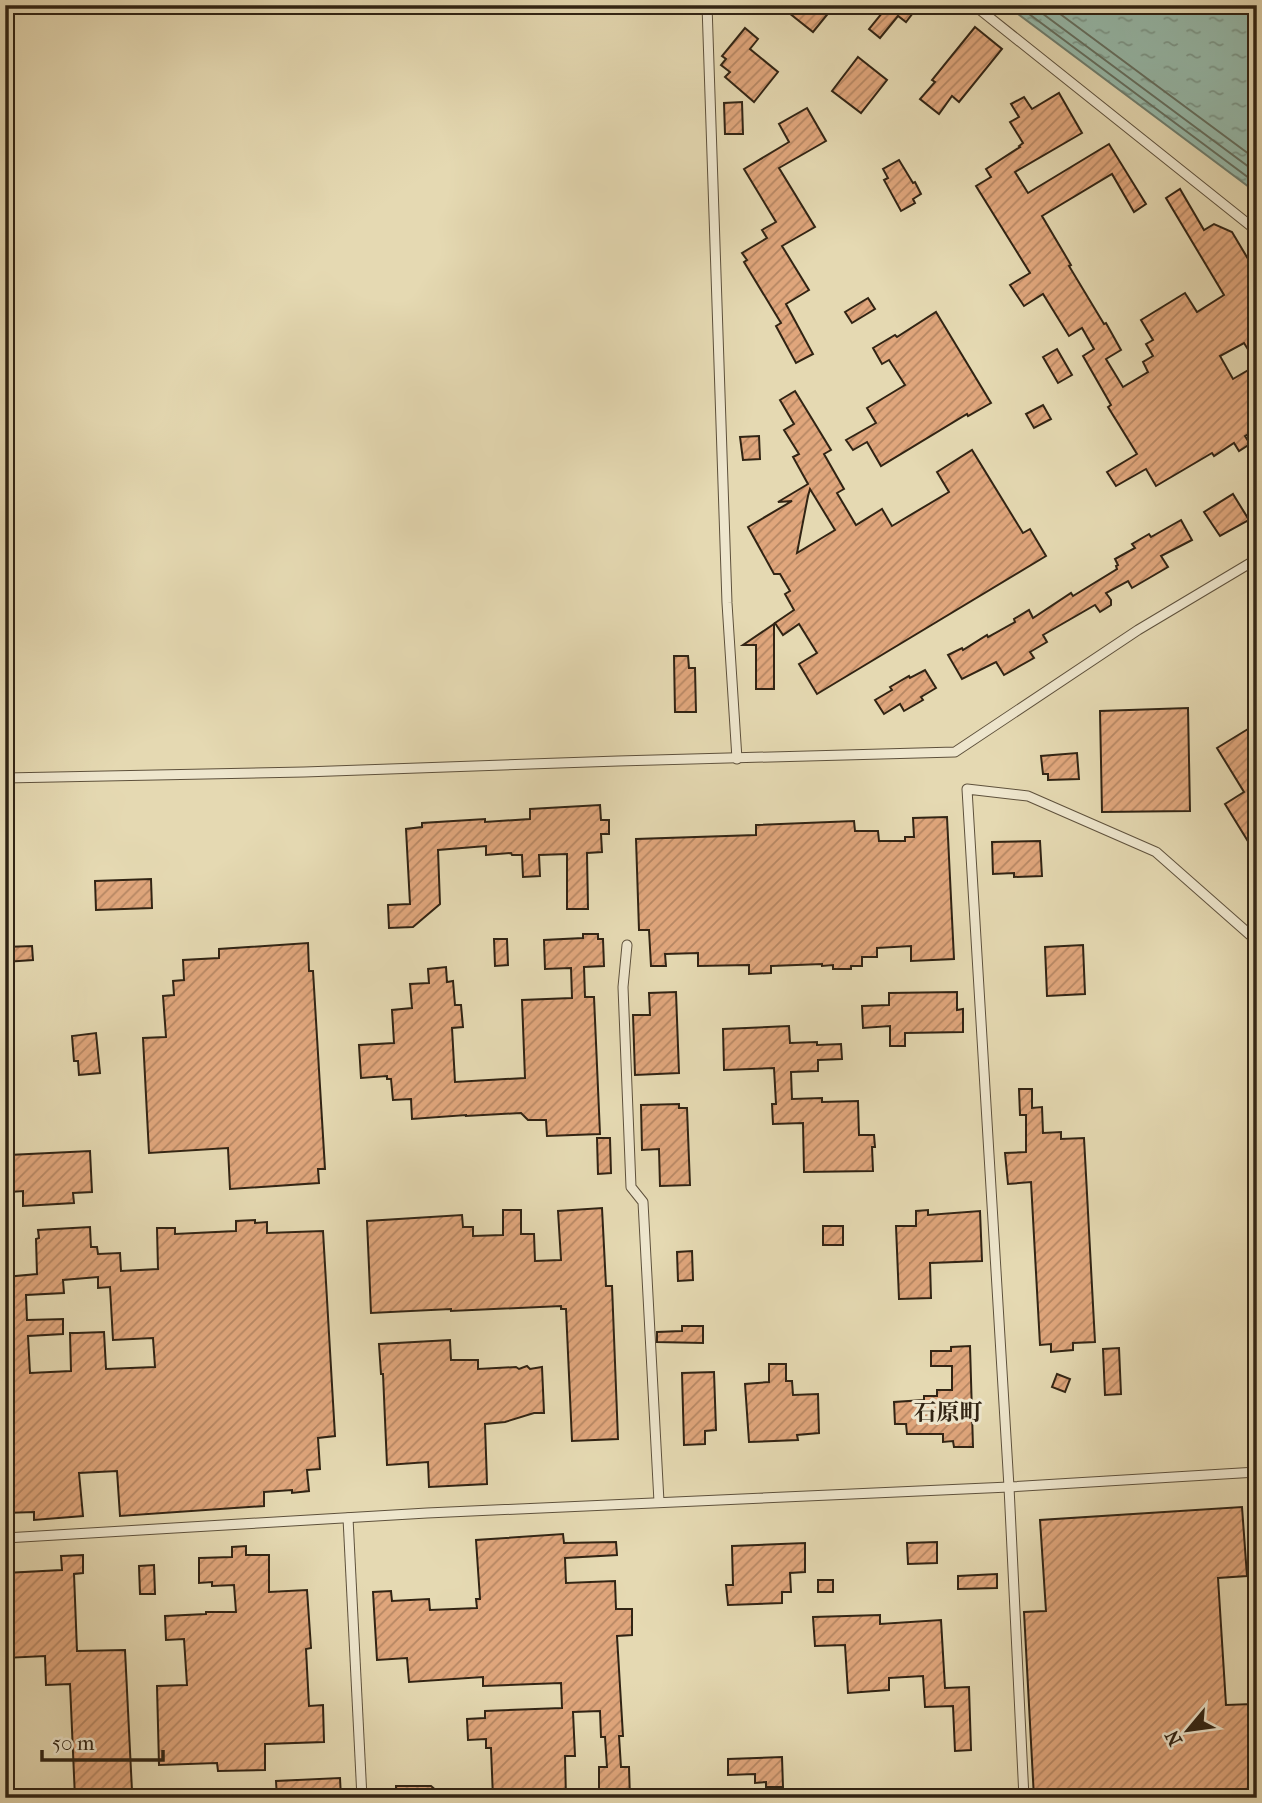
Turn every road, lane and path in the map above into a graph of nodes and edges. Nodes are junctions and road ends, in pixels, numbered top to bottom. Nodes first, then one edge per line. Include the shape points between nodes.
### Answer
1 (707, 5) edge
2 (974, 5) edge
3 (1257, 231) edge
4 (1257, 559) edge
5 (737, 759) junction
6 (5, 767) edge
7 (7, 778) edge
8 (1257, 940) edge
9 (627, 945) dead end
10 (1257, 1472) edge
11 (1009, 1487) junction
12 (659, 1502) junction
13 (348, 1518) junction
14 (5, 1538) edge
15 (362, 1798) edge
16 (1024, 1798) edge

1 - 5 lane via 727,603
2 - 3 lane
4 - 5 lane via 1138,630 955,752
5 - 7 lane
6 - 7 lane
8 - 11 lane via 1156,852 1028,796 967,789
9 - 12 lane via 623,986 631,1187 643,1202
10 - 11 lane
11 - 12 lane
11 - 16 lane
12 - 13 lane
13 - 14 lane
13 - 15 lane

